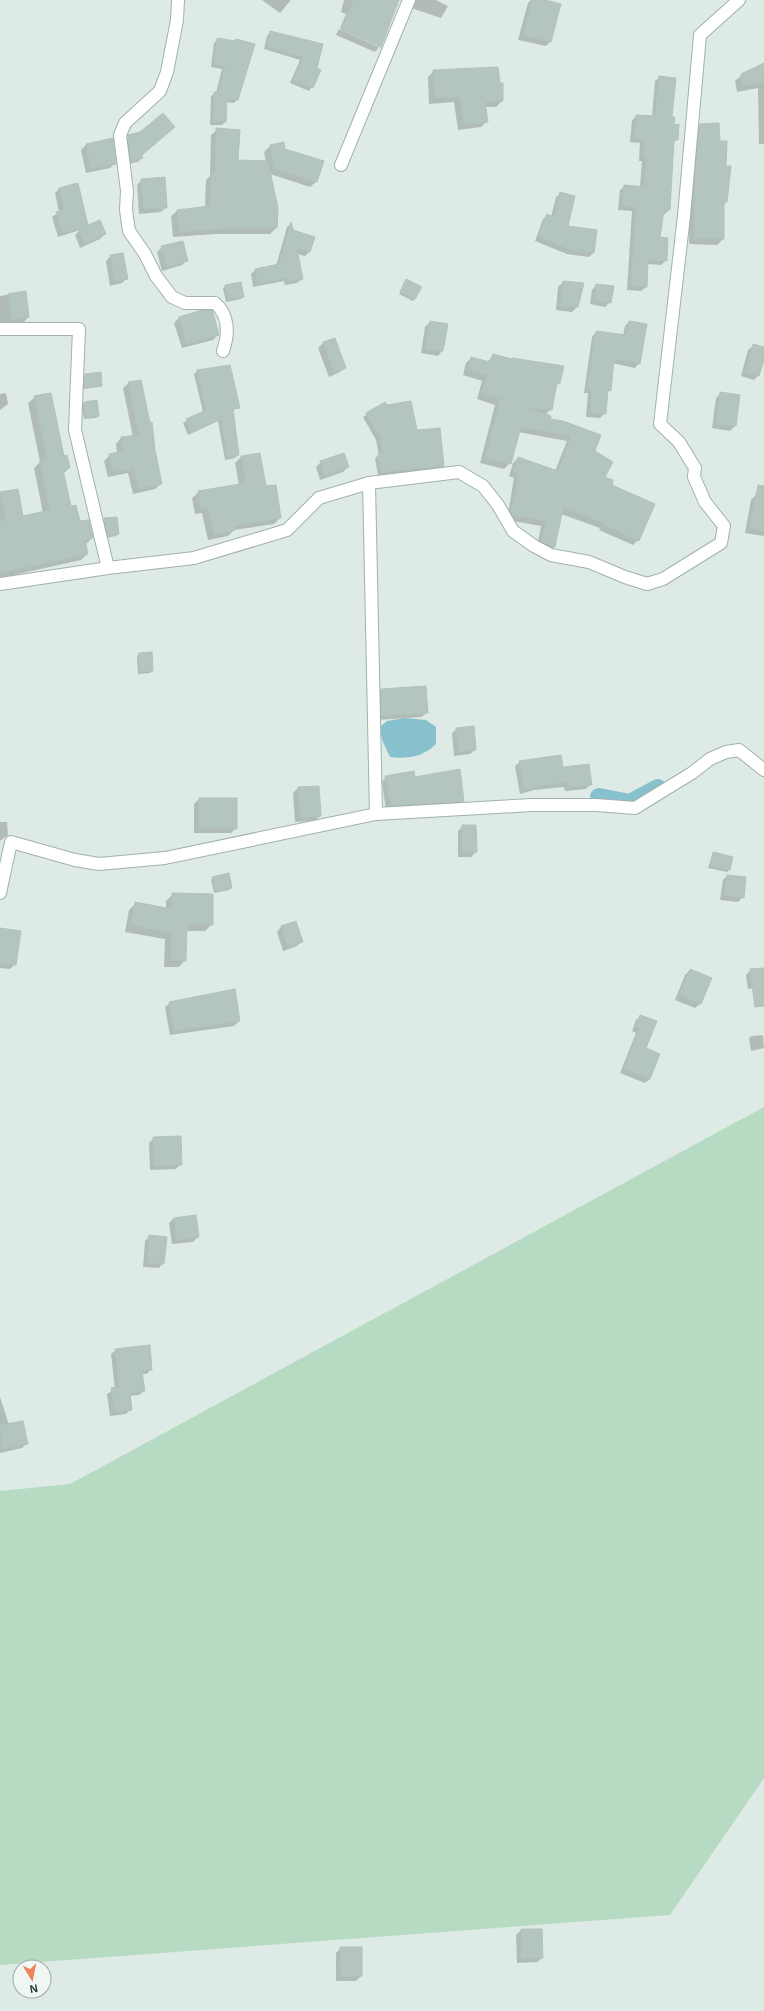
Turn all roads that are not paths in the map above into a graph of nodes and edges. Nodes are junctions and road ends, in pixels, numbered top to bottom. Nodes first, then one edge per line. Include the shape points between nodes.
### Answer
1 (178, 0) edge
2 (409, 0) edge
3 (739, 0) edge
4 (341, 165) dead end
5 (0, 328) edge
6 (223, 351) dead end
7 (369, 483) junction
8 (108, 568) junction
9 (0, 584) edge
10 (764, 770) edge
11 (376, 814) junction
12 (0, 893) edge

1 - 6 street via 177,20 167,72 160,91 125,123 120,135 127,191 126,210 129,231 172,297 185,303 215,303 224,313 227,340
2 - 4 street
3 - 7 street via 700,35 684,216 660,424 680,442 695,468 694,477 706,502 724,526 721,543 684,568 647,584 589,562 551,555 534,546 513,531 483,486 459,472
5 - 8 street via 79,329 75,430
7 - 8 street via 319,498 287,530 194,558
7 - 11 street
8 - 9 street
10 - 11 street via 739,750 726,752 710,759 692,773 634,808 532,805
11 - 12 street via 165,858 99,864 11,842

